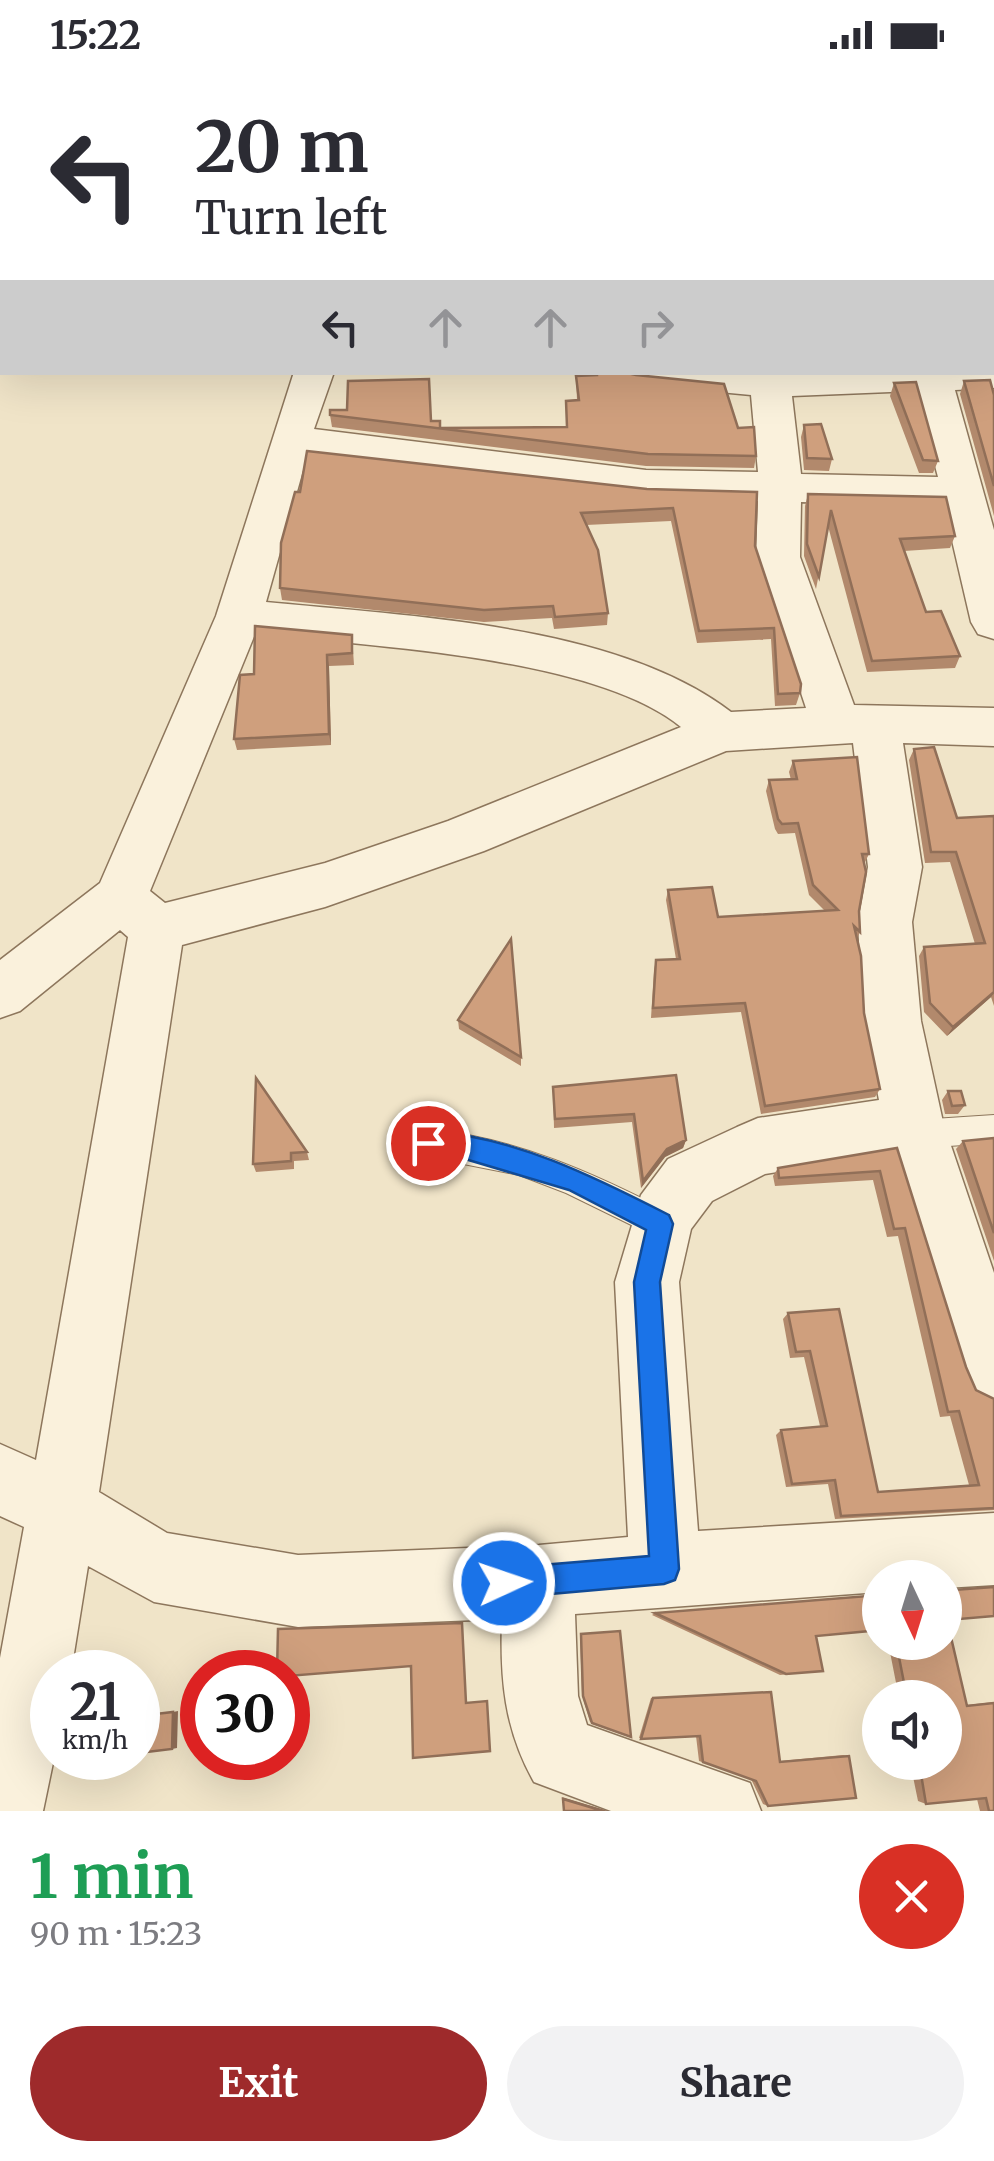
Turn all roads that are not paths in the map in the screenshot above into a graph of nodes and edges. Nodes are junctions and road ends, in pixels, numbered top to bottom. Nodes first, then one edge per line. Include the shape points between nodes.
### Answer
1 (658, 375) edge
2 (930, 375) edge
3 (994, 376) edge
4 (770, 384) junction
5 (313, 397) edge
6 (781, 488) junction
7 (961, 492) junction
8 (238, 616) junction
9 (994, 622) edge
10 (855, 724) junction
11 (994, 727) edge
12 (721, 732) junction
13 (138, 913) junction
14 (0, 993) edge
15 (916, 1128) junction
16 (994, 1129) edge
17 (428, 1143) dead end
18 (660, 1224) junction
19 (994, 1371) edge
20 (30, 1493) edge
21 (994, 1549) edge
22 (664, 1569) junction
23 (539, 1582) junction
24 (22, 1620) edge
25 (4, 1811) edge
26 (722, 1811) edge

1 - 4 street
2 - 3 street
2 - 4 street
2 - 7 street
4 - 6 street
5 - 6 street via 646,484
5 - 8 street
6 - 7 street
6 - 10 street via 778,557
7 - 9 street
8 - 12 street via 438,636 556,658 633,677 682,701
8 - 13 street
10 - 11 street
10 - 12 street
10 - 15 street via 886,783 895,866 886,962
12 - 13 street via 326,884
13 - 14 street
13 - 20 street
15 - 16 lane
15 - 18 street via 758,1147 690,1180
15 - 19 street
17 - 18 lane via 455,1144 574,1180
18 - 22 street via 647,1282
20 - 23 street via 154,1566 212,1580 298,1591
20 - 24 street
21 - 22 street
22 - 23 street
23 - 26 street via 542,1710 548,1738 561,1755
24 - 25 street

